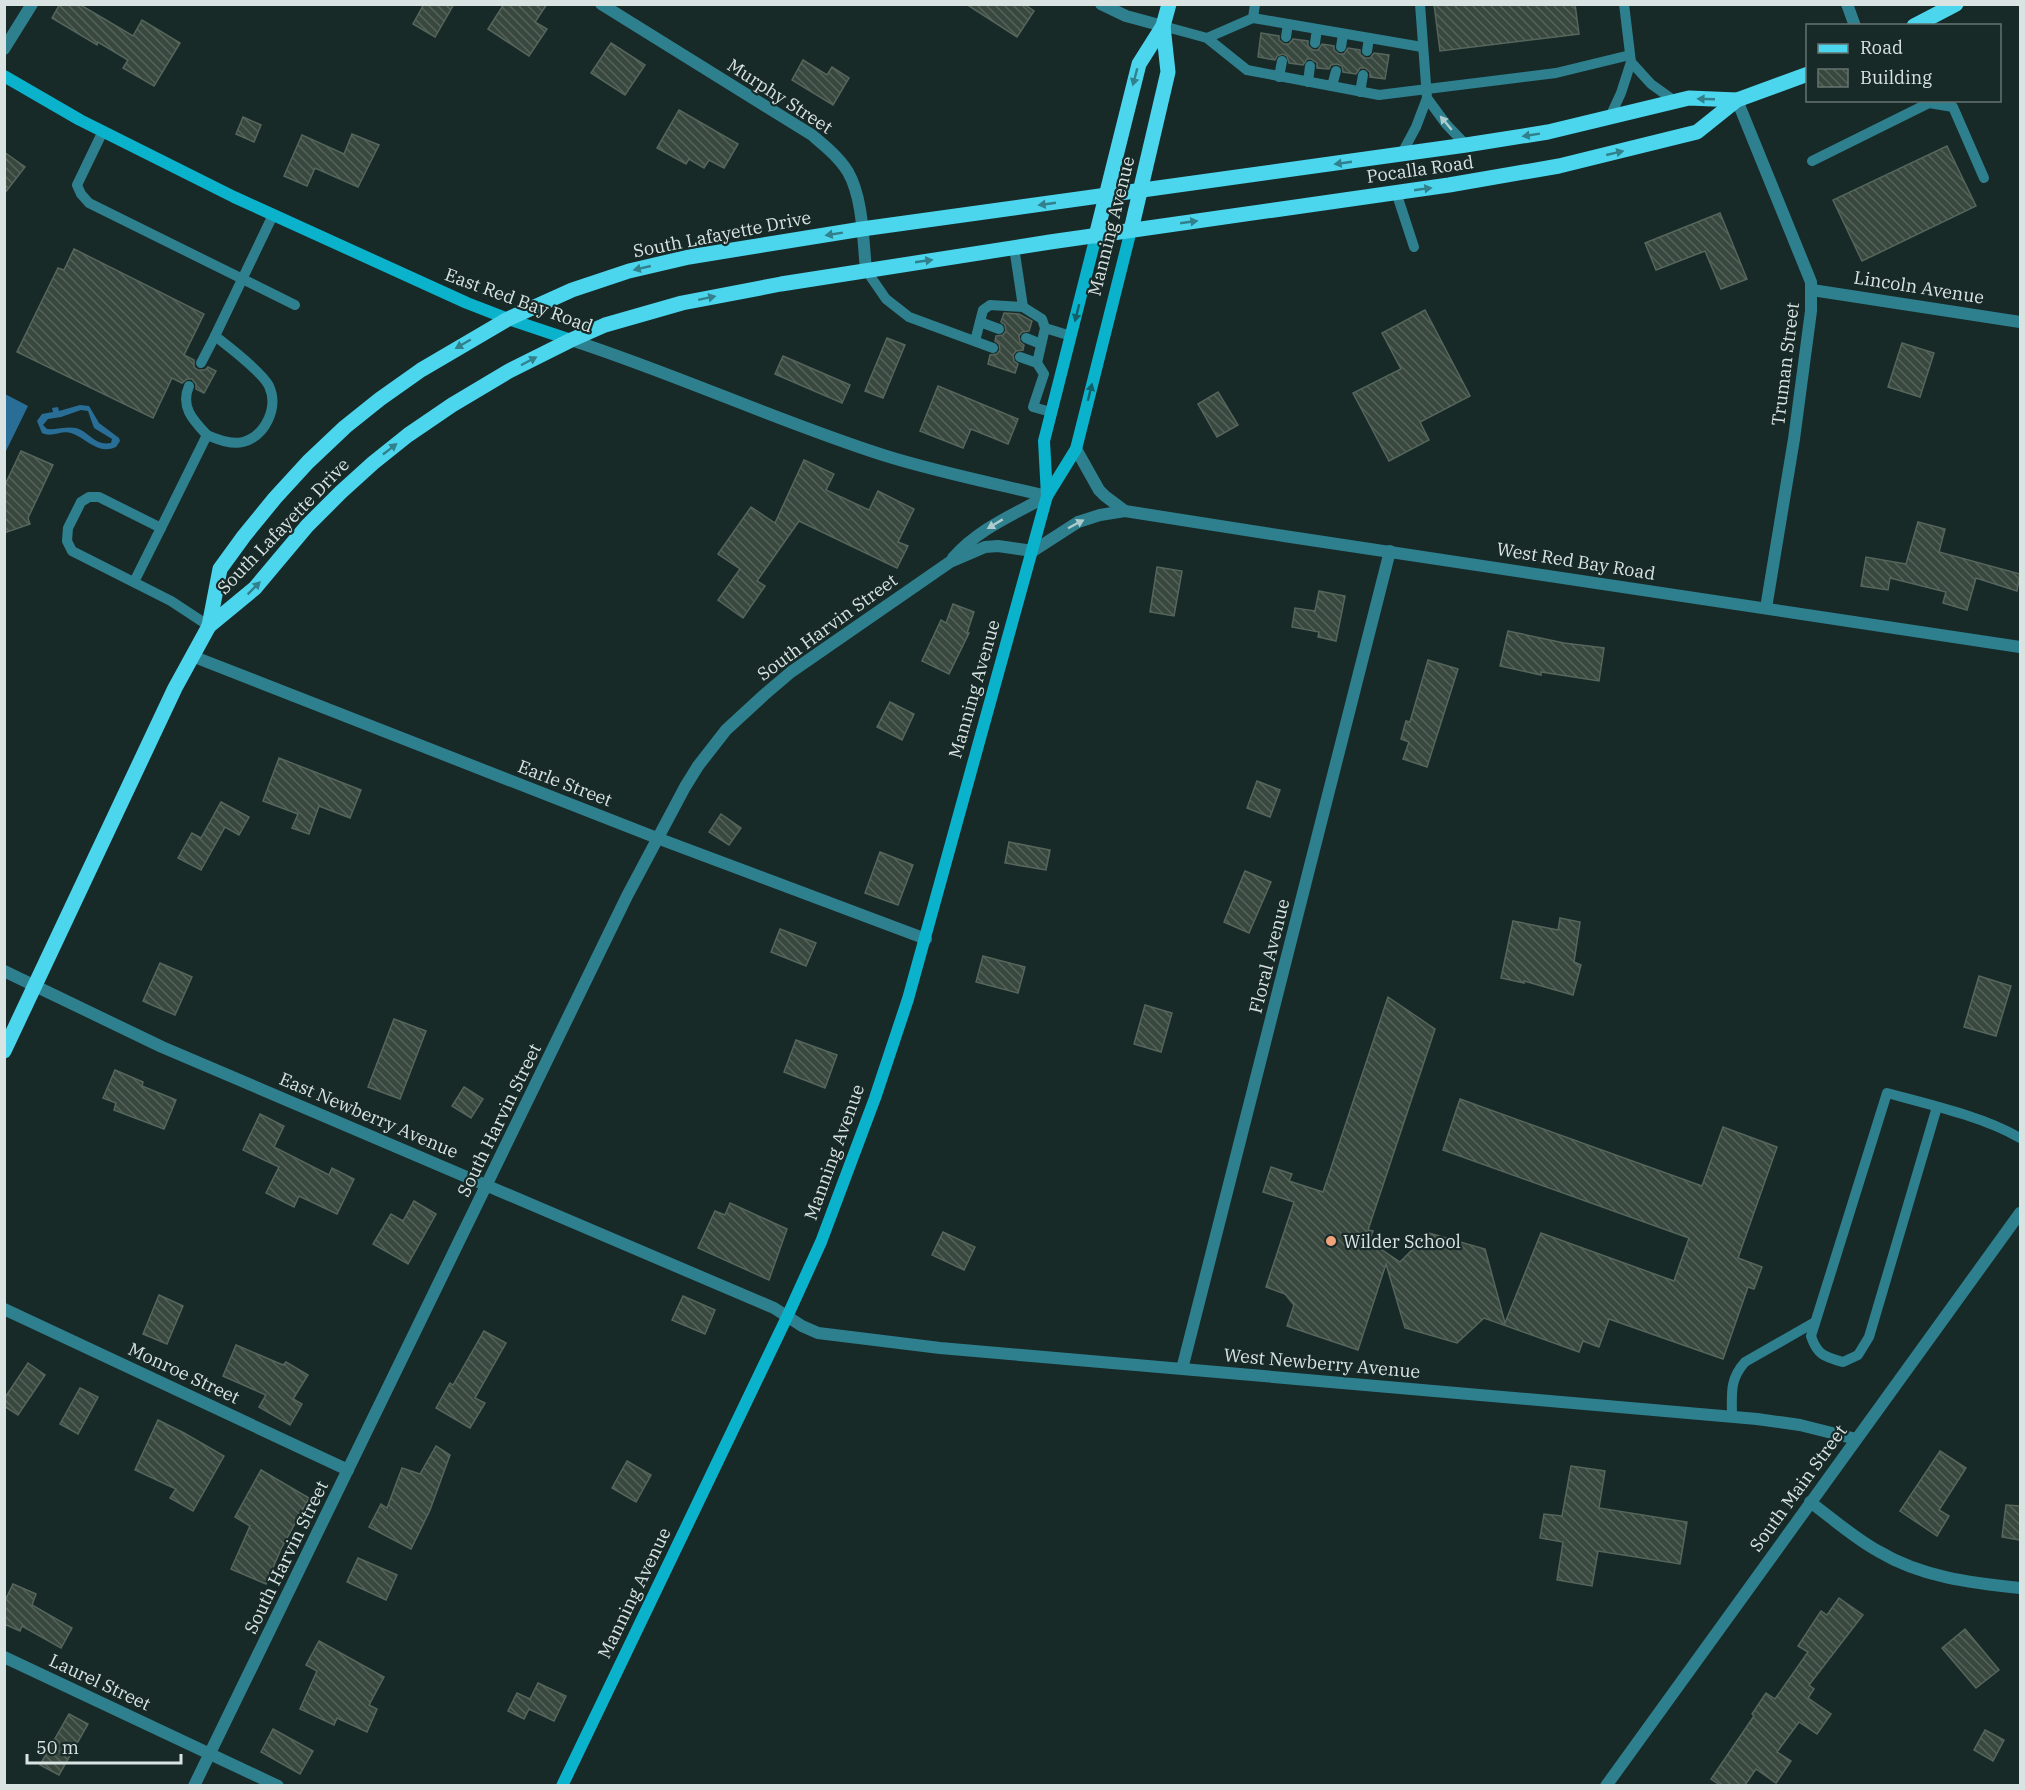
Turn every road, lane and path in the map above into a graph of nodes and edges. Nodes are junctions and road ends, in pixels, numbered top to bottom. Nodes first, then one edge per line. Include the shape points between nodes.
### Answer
1 (32, 4) edge
2 (601, 4) edge
3 (1101, 4) edge
4 (1169, 4) edge
5 (1255, 4) edge
6 (1420, 4) edge
7 (1624, 4) edge
8 (1846, 4) edge
9 (1956, 4) edge
10 (1253, 18) junction
11 (1288, 24) junction
12 (1854, 24) edge
13 (1918, 24) edge
14 (1163, 26) junction
15 (1317, 29) junction
16 (1343, 34) junction
17 (1207, 38) junction
18 (1286, 38) dead end
19 (1369, 38) junction
20 (1314, 43) dead end
21 (1341, 47) dead end
22 (1422, 47) junction
23 (4, 48) edge
24 (1367, 51) dead end
25 (1630, 59) junction
26 (1282, 61) dead end
27 (1310, 66) dead end
28 (1336, 71) dead end
29 (1363, 75) dead end
30 (1806, 75) edge
31 (4, 76) edge
32 (1279, 77) junction
33 (1308, 82) junction
34 (1332, 86) junction
35 (1360, 92) junction
36 (1426, 94) junction
37 (1737, 100) junction
38 (1676, 102) junction
39 (1929, 102) edge
40 (1609, 119) junction
41 (103, 131) junction
42 (1466, 145) junction
43 (1401, 155) junction
44 (1812, 160) dead end
45 (1984, 178) dead end
46 (1140, 191) junction
47 (1396, 192) junction
48 (1105, 196) junction
49 (273, 215) junction
50 (862, 229) junction
51 (1131, 231) junction
52 (1096, 236) junction
53 (1014, 247) junction
54 (1414, 247) dead end
55 (866, 270) junction
56 (242, 279) junction
57 (1812, 290) junction
58 (296, 305) dead end
59 (1023, 307) junction
60 (508, 319) junction
61 (980, 322) junction
62 (2020, 322) edge
63 (1045, 328) junction
64 (999, 329) dead end
65 (215, 336) junction
66 (1071, 336) junction
67 (1026, 338) dead end
68 (571, 340) junction
69 (975, 341) junction
70 (1041, 344) junction
71 (993, 348) dead end
72 (1020, 357) dead end
73 (201, 363) dead end
74 (1037, 363) junction
75 (189, 386) dead end
76 (1051, 412) junction
77 (207, 435) junction
78 (1076, 449) junction
79 (1047, 496) junction
80 (1125, 511) junction
81 (161, 528) junction
82 (1033, 551) junction
83 (1390, 551) junction
84 (950, 562) junction
85 (134, 582) junction
86 (1766, 608) junction
87 (209, 626) junction
88 (2020, 647) edge
89 (192, 656) junction
90 (657, 838) junction
91 (926, 939) junction
92 (4, 971) edge
93 (34, 986) junction
94 (4, 1051) edge
95 (1937, 1107) junction
96 (2020, 1138) edge
97 (487, 1185) junction
98 (2020, 1213) edge
99 (4, 1309) edge
100 (787, 1317) junction
101 (1815, 1322) junction
102 (1182, 1369) junction
103 (1732, 1417) junction
104 (1856, 1439) junction
105 (348, 1470) junction
106 (1810, 1502) junction
107 (2020, 1588) edge
108 (4, 1657) edge
109 (210, 1753) junction
110 (194, 1785) edge
111 (278, 1785) edge
112 (562, 1785) edge
113 (1606, 1785) edge

1 - 23 street
2 - 50 street, Murphy Street via 826,147 848,172 858,198
3 - 14 street
4 - 14 main road, Manning Avenue
5 - 10 lane
6 - 22 lane
7 - 25 lane
8 - 12 street
9 - 13 main road
10 - 11 lane
10 - 17 lane
11 - 15 lane
11 - 18 lane
14 - 17 lane
14 - 46 main road, Manning Avenue via 1168,72
14 -> 48 main road, Manning Avenue via 1139,64
15 - 16 lane
15 - 20 lane
16 - 19 lane
16 - 21 lane
17 - 32 lane via 1247,70
19 - 22 lane
19 - 24 lane
22 - 36 lane
25 - 36 lane
25 - 38 lane via 1651,84
25 - 40 lane
26 - 32 lane
27 - 33 lane
28 - 34 lane
29 - 35 lane
30 - 37 main road, Pocalla Road
31 - 41 main road, East Red Bay Road
32 - 33 lane
33 - 34 lane
34 - 35 lane
35 - 36 lane
42 -> 36 lane
36 - 43 lane via 1416,127
37 -> 38 main road, Pocalla Road
47 -> 37 main road, Pocalla Road via 1559,166 1697,132
37 - 57 street, Truman Street
38 - 40 main road, Pocalla Road
39 - 44 lane
39 - 45 lane via 1953,107
40 -> 42 main road, Pocalla Road
41 - 49 main road, East Red Bay Road
41 - 56 lane via 77,185 81,194 89,202
42 - 43 main road, Pocalla Road
43 -> 46 main road, Pocalla Road
46 - 48 main road, South Lafayette Drive
46 - 51 main road, Manning Avenue
51 -> 47 main road, Pocalla Road
47 - 54 lane
48 -> 50 main road, South Lafayette Drive
48 - 52 main road, Manning Avenue
49 - 56 lane
49 - 60 main road, East Red Bay Road
50 - 55 street, Murphy Street
50 -> 60 main road, South Lafayette Drive via 689,257 629,272 572,290
51 - 52 main road, Pocalla Road
78 -> 51 main road, Manning Avenue
52 - 53 main road, South Lafayette Drive
52 -> 66 main road, Manning Avenue
55 -> 53 main road, South Lafayette Drive
53 - 59 lane
68 -> 55 main road, South Lafayette Drive via 682,303
55 - 69 lane via 886,299 909,317
56 - 58 lane
56 - 65 lane
57 - 62 street, Lincoln Avenue
57 - 86 street, Truman Street via 1797,416
59 - 61 lane via 990,305 983,310
59 - 63 lane via 1042,319
60 - 68 main road, East Red Bay Road
60 -> 87 main road, South Lafayette Drive via 380,399 309,462 220,569
61 - 64 lane
61 - 69 lane
63 - 66 lane
63 - 70 lane
65 - 73 lane
65 - 77 lane via 269,385 272,401 270,418 259,433 242,442
66 - 76 main road, Manning Avenue
67 - 70 lane
68 - 79 street, East Red Bay Road via 884,455
87 -> 68 main road, South Lafayette Drive via 255,588 307,526 382,456 452,405
69 - 71 lane
70 - 74 lane
72 - 74 lane
74 - 76 lane via 1044,374 1033,407
75 - 77 lane via 186,405 190,416
76 - 79 main road, Manning Avenue via 1044,441
77 - 81 lane
78 - 79 main road, Manning Avenue
78 - 80 street, West Red Bay Road via 1099,490
79 - 82 main road, Manning Avenue
79 -> 84 street, South Harvin Street via 967,542
82 -> 80 street, West Red Bay Road via 1078,522
80 - 83 street, West Red Bay Road
81 - 85 lane
81 - 85 lane via 99,497 89,497 81,502 68,528 67,541 72,551
82 - 84 street, South Harvin Street via 985,547
82 - 91 main road, Manning Avenue
83 - 86 street, West Red Bay Road
83 - 102 street, Floral Avenue
84 - 90 street, South Harvin Street via 791,672 726,730 698,766
85 - 87 lane
86 - 88 street, West Red Bay Road
87 - 89 main road, South Lafayette Drive
89 - 90 street, Earle Street
89 - 93 main road, South Lafayette Drive
90 - 91 street, Earle Street
90 - 97 street, South Harvin Street
91 - 100 main road, Manning Avenue via 875,1098 821,1242
92 - 93 street, East Newberry Avenue
93 - 94 main road, South Lafayette Drive
93 - 97 street, East Newberry Avenue via 162,1047
95 - 96 lane
95 - 101 lane via 1887,1093
95 - 101 lane via 1869,1337 1858,1355 1843,1362 1826,1357 1815,1348 1811,1336
97 - 100 street, East Newberry Avenue via 774,1308
97 - 105 street, South Harvin Street
98 - 104 street, South Main Street
99 - 105 street, Monroe Street
100 - 102 street, West Newberry Avenue via 830,1335
100 - 112 main road, Manning Avenue
101 - 103 lane via 1745,1362 1733,1382
102 - 103 street, West Newberry Avenue
103 - 104 street, West Newberry Avenue via 1800,1425
104 - 106 street, South Main Street
105 - 109 street, South Harvin Street
106 - 107 street via 1877,1551 1907,1566 1979,1584
106 - 113 street, South Main Street
108 - 109 street, Laurel Street
109 - 110 street, South Harvin Street
109 - 111 street, Laurel Street

